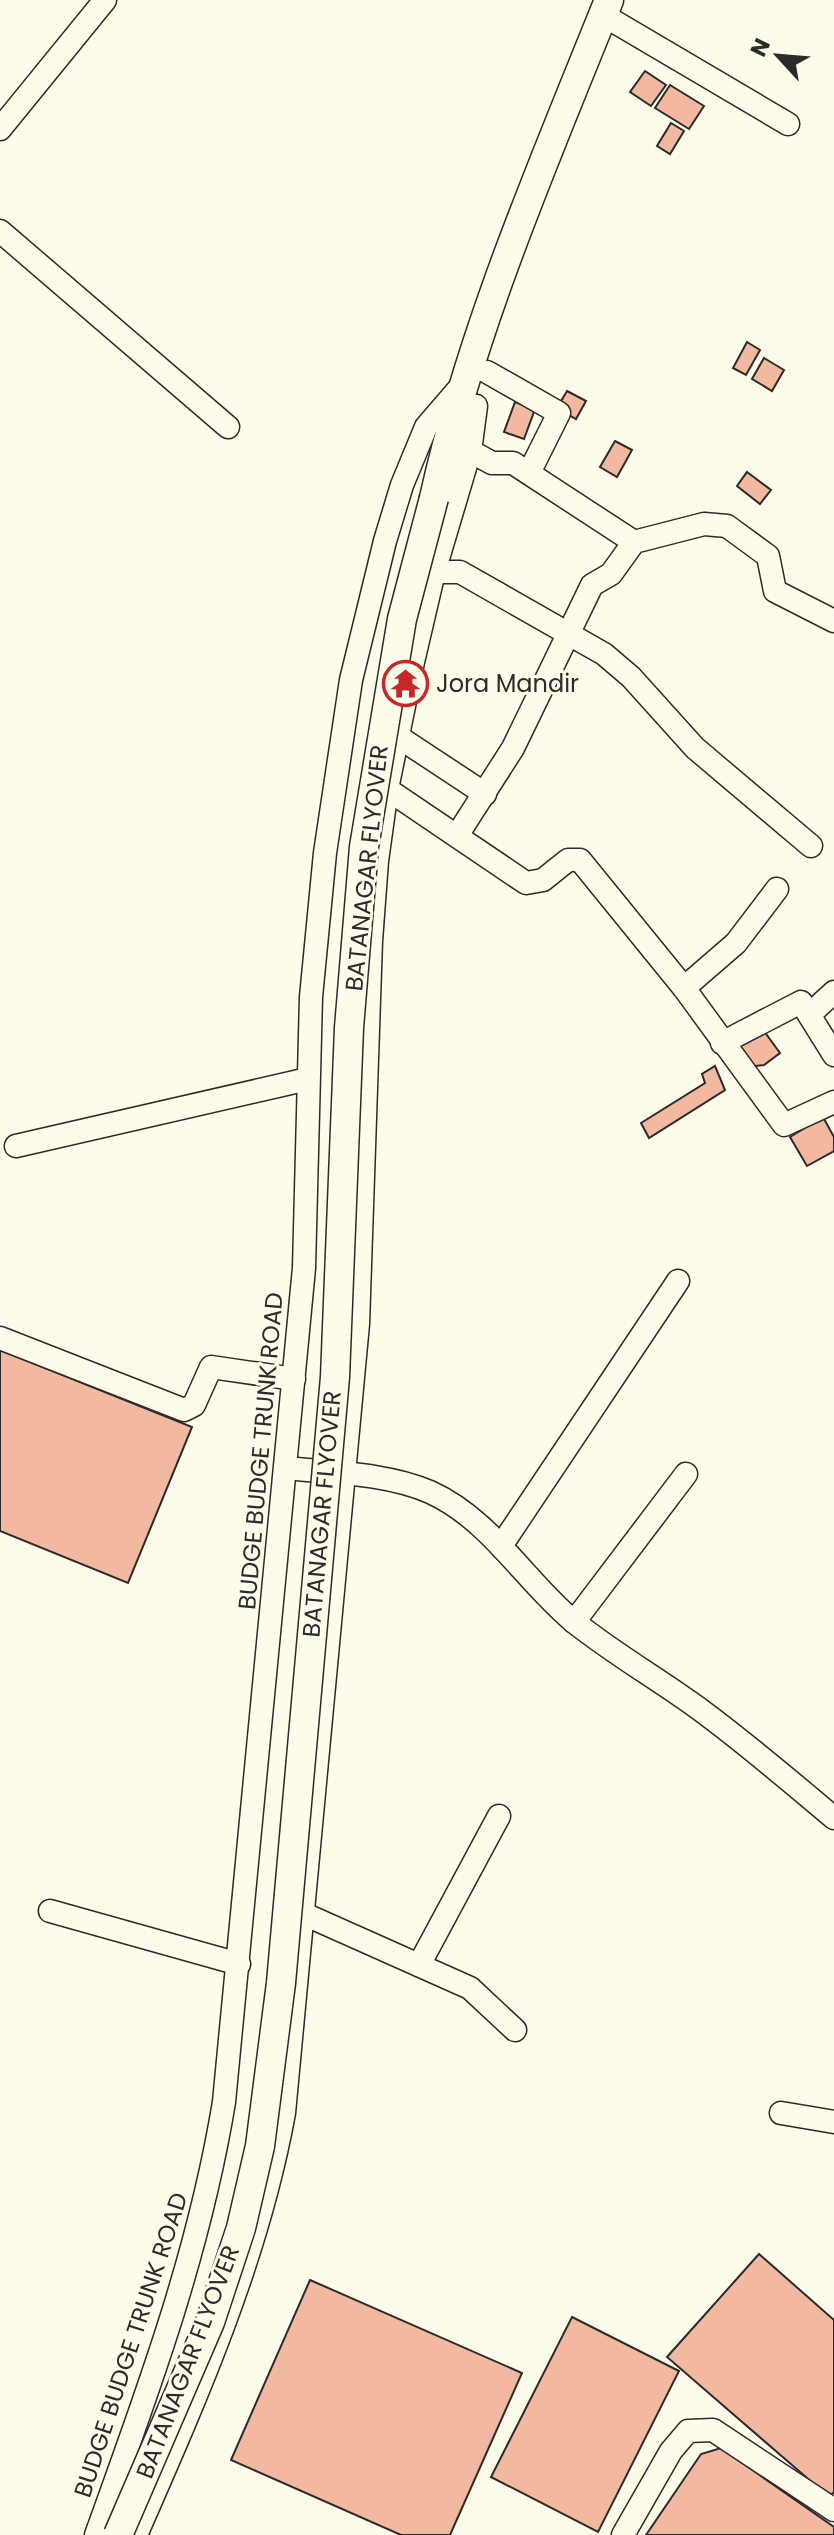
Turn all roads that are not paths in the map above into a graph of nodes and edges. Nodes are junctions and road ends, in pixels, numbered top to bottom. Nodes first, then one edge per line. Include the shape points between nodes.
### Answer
1 (105, 0) edge
2 (616, 7) edge
3 (788, 124) dead end
4 (0, 129) edge
5 (0, 231) edge
6 (477, 386) junction
7 (228, 427) dead end
8 (470, 451) junction
9 (529, 473) junction
10 (634, 542) junction
11 (434, 572) junction
12 (834, 621) edge
13 (567, 634) junction
14 (397, 736) junction
15 (387, 789) junction
16 (485, 794) junction
17 (458, 834) junction
18 (811, 846) dead end
19 (777, 889) dead end
20 (684, 988) junction
21 (834, 992) edge
22 (810, 1014) junction
23 (722, 1043) junction
24 (834, 1055) edge
25 (308, 1079) junction
26 (834, 1102) edge
27 (16, 1146) dead end
28 (678, 1281) dead end
29 (0, 1338) edge
30 (294, 1379) junction
31 (286, 1468) junction
32 (346, 1474) junction
33 (686, 1474) dead end
34 (501, 1546) junction
35 (574, 1622) junction
36 (499, 1816) dead end
37 (834, 1818) edge
38 (50, 1911) dead end
39 (303, 1921) junction
40 (239, 1964) junction
41 (419, 1965) junction
42 (451, 1991) dead end
43 (515, 2030) dead end
44 (781, 2113) dead end
45 (834, 2122) edge
46 (834, 2510) edge
47 (96, 2535) edge
48 (118, 2535) edge
49 (136, 2535) edge
50 (623, 2535) edge

1 - 4 street
2 - 3 street
2 - 6 main road, BATANAGAR FLYOVER
5 - 7 street
6 - 8 street
6 - 9 street via 559,413
6 - 25 street, BUDGE BUDGE TRUNK ROAD via 426,427 381,552 351,680 325,853
6 - 48 main road, BATANAGAR FLYOVER, bridge via 436,485 402,619 364,847 349,1028 335,1377 281,1983 260,2146 241,2228 210,2322
8 - 9 street via 492,463 509,461
8 - 11 street
9 - 10 street
10 - 12 street via 704,524 727,526 768,556 775,591
10 - 13 street via 611,574 592,585
11 - 13 street via 460,572
11 - 14 street
13 - 16 street
13 - 18 street via 619,665 695,748
14 - 15 street
14 - 16 street
15 - 17 street
15 - 32 street via 371,941 359,1309
16 - 17 street
17 - 20 street via 526,883 543,880 568,860 580,860
19 - 20 street via 736,943
20 - 23 street
21 - 22 street
22 - 23 street via 801,1002
22 - 24 street
23 - 26 street via 784,1125
25 - 27 street
25 - 30 street, BUDGE BUDGE TRUNK ROAD via 304,1268
28 - 34 street
29 - 30 street via 184,1410 194,1405 211,1367
30 - 31 street, BUDGE BUDGE TRUNK ROAD
31 - 32 street
31 - 40 street, BUDGE BUDGE TRUNK ROAD
32 - 34 street via 428,1491 455,1506
32 - 39 street
33 - 35 street
34 - 35 street
35 - 37 street via 701,1710
36 - 41 street
38 - 40 street
39 - 41 street
39 - 42 street
39 - 49 street via 286,2099 271,2186 245,2273
40 - 47 street, BUDGE BUDGE TRUNK ROAD via 210,2186 184,2282
41 - 43 street via 470,1988
44 - 45 street
46 - 50 street via 713,2430 688,2431

